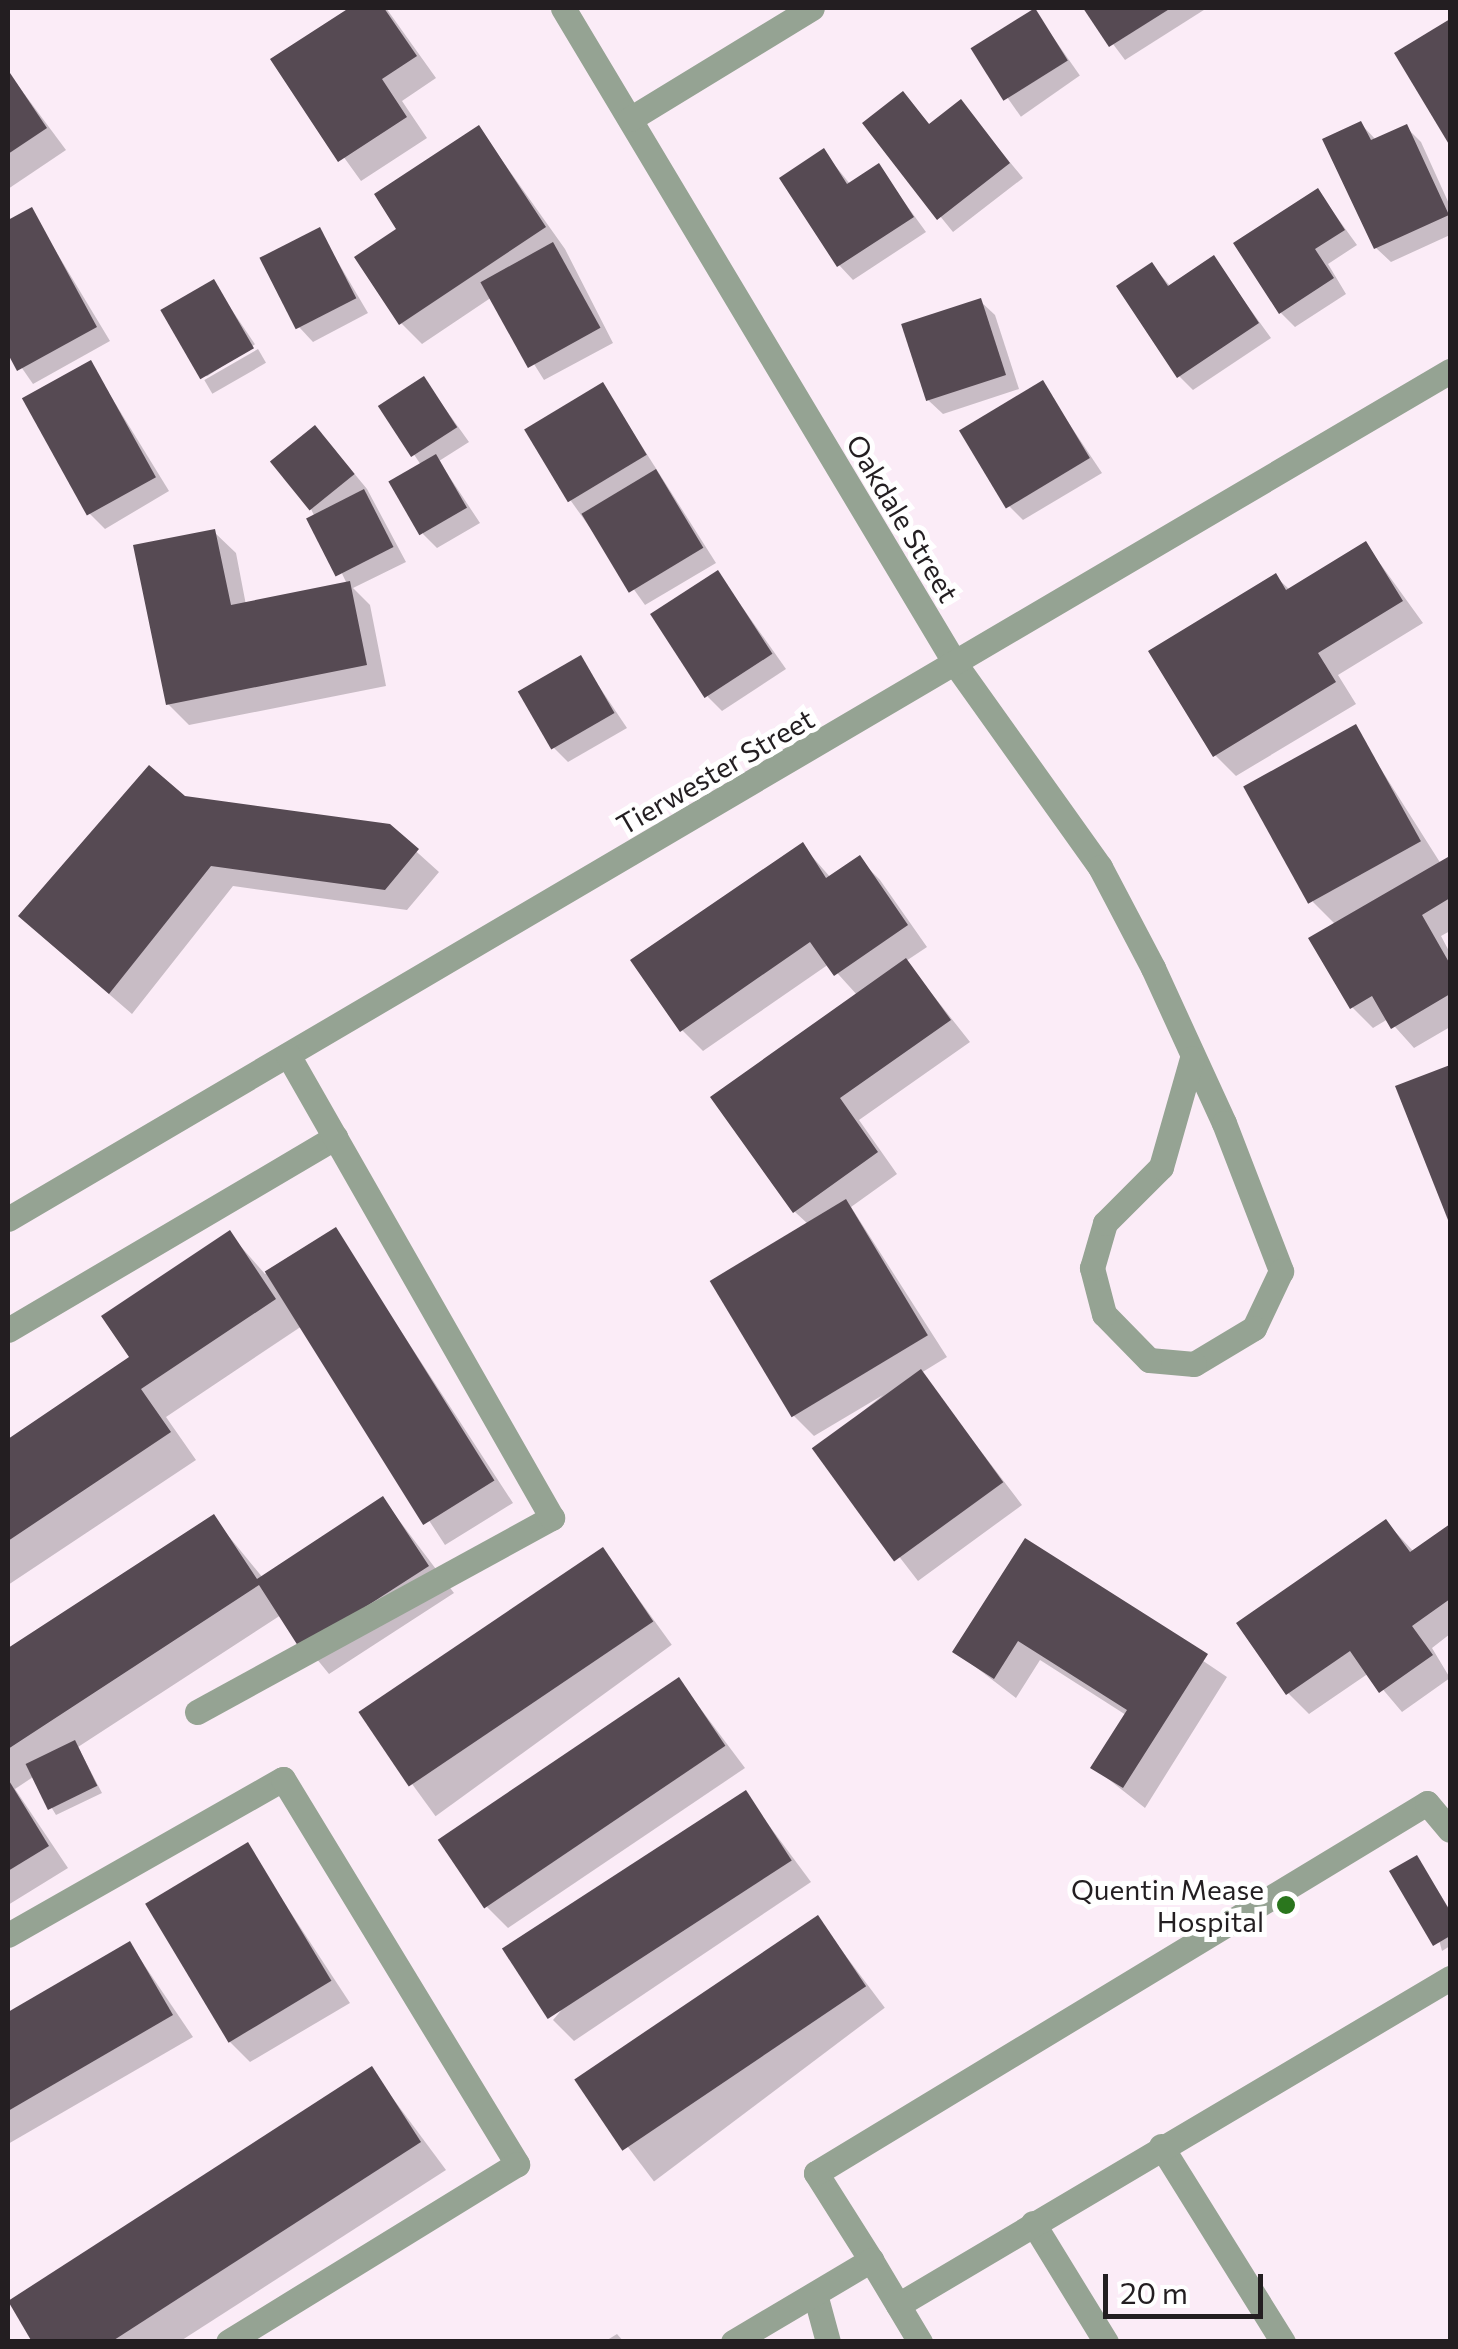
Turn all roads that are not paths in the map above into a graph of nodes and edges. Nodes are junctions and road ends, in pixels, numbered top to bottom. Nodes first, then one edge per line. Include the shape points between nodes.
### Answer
1 (563, 8) edge
2 (812, 8) edge
3 (630, 119) junction
4 (1450, 370) edge
5 (956, 666) junction
6 (288, 1055) junction
7 (1192, 1058) junction
8 (335, 1137) junction
9 (8, 1219) edge
10 (8, 1330) edge
11 (197, 1712) dead end
12 (1450, 1830) edge
13 (8, 1935) edge
14 (1450, 1978) edge
15 (1161, 2146) junction
16 (1033, 2223) junction
17 (871, 2260) junction
18 (814, 2294) junction
19 (898, 2305) junction
20 (228, 2342) edge
21 (734, 2342) edge
22 (828, 2342) edge
23 (920, 2342) edge
24 (1106, 2342) edge
25 (1284, 2342) edge

1 - 3 street, Oakdale Street
2 - 3 street
3 - 5 street, Oakdale Street
4 - 5 street, Tierwester Street
5 - 6 street, Tierwester Street
5 - 7 street, Oakdale Street via 1100,867
6 - 8 street
6 - 9 street, Tierwester Street
7 - 7 street, Oakdale Street via 1161,1167 1106,1223 1092,1268 1104,1314 1150,1360 1194,1364 1254,1328 1281,1272
8 - 10 street
8 - 11 street via 552,1518
12 - 17 street via 1427,1803 816,2173
13 - 20 street via 282,1779 517,2164
14 - 15 street
15 - 16 street
15 - 25 street
16 - 19 street
16 - 24 street
17 - 18 street
17 - 19 street
18 - 21 street
18 - 22 street
19 - 23 street

